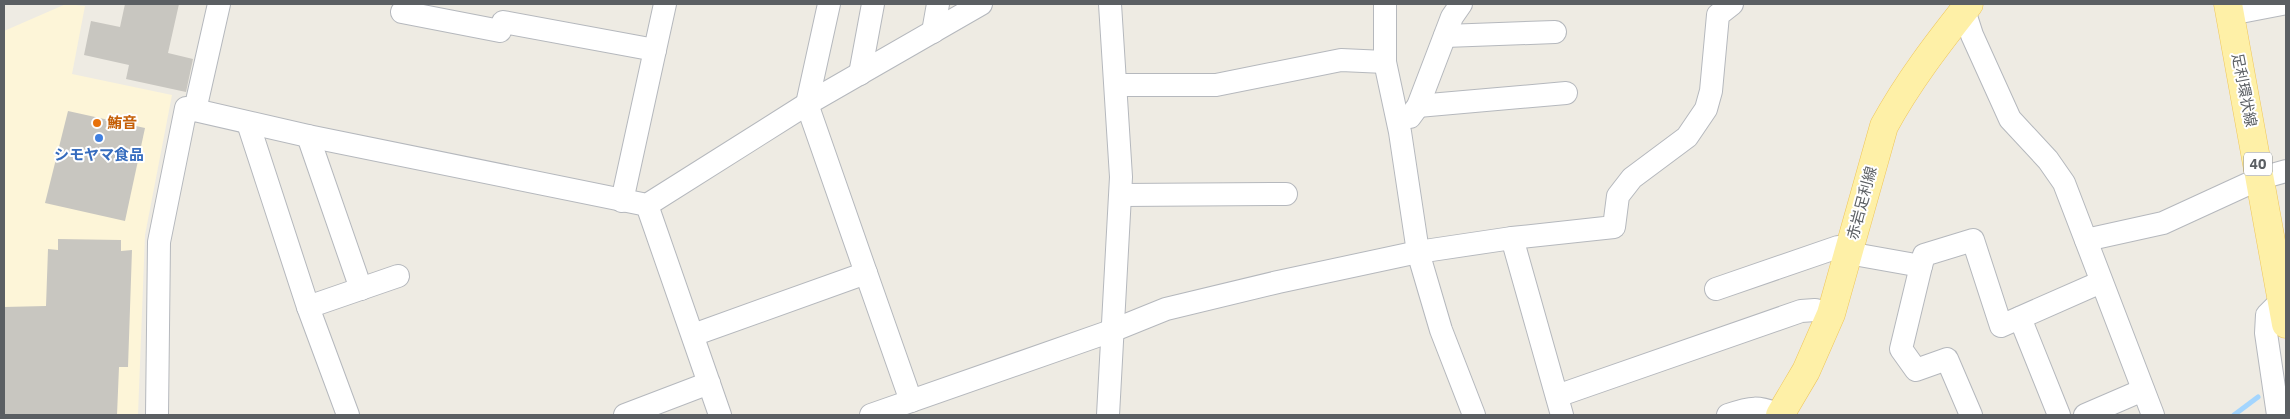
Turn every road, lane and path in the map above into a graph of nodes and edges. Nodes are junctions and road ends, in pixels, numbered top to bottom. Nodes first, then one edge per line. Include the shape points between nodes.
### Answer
1 (219, 4) edge
2 (665, 4) edge
3 (829, 4) edge
4 (873, 4) edge
5 (938, 4) edge
6 (981, 4) edge
7 (1110, 4) edge
8 (1385, 4) edge
9 (1461, 4) edge
10 (1732, 4) edge
11 (2282, 4) edge
12 (1966, 7) edge
13 (2229, 9) edge
14 (402, 12) dead end
15 (933, 32) junction
16 (1555, 32) dead end
17 (1445, 36) junction
18 (655, 50) junction
19 (1385, 62) junction
20 (860, 74) junction
21 (1116, 85) junction
22 (1566, 93) dead end
23 (808, 104) junction
24 (1418, 106) junction
25 (195, 110) junction
26 (248, 123) junction
27 (1400, 132) junction
28 (308, 136) junction
29 (2274, 175) edge
30 (1286, 194) dead end
31 (1120, 195) junction
32 (622, 201) junction
33 (647, 205) junction
34 (1512, 238) junction
35 (2086, 240) junction
36 (1418, 252) junction
37 (1848, 253) junction
38 (1921, 266) junction
39 (866, 273) junction
40 (398, 276) dead end
41 (2102, 282) junction
42 (361, 289) junction
43 (1716, 289) dead end
44 (308, 307) junction
45 (2285, 309) edge
46 (1831, 314) junction
47 (2020, 318) junction
48 (1114, 330) junction
49 (693, 335) junction
50 (709, 383) junction
51 (2143, 390) junction
52 (911, 401) junction
53 (1560, 406) edge
54 (157, 415) edge
55 (348, 415) edge
56 (625, 415) edge
57 (720, 415) edge
58 (871, 415) edge
59 (1108, 415) edge
60 (1474, 415) edge
61 (1728, 415) edge
62 (1780, 415) edge
63 (1971, 415) edge
64 (2059, 415) edge
65 (2085, 415) edge
66 (2153, 415) edge
67 (2278, 415) edge

1 - 25 street
2 - 18 street
3 - 23 street
4 - 20 street
5 - 15 street
6 - 15 street
7 - 21 street
8 - 19 street
9 - 17 street
10 - 34 street via 1718,15 1711,92 1706,109 1687,137 1632,178 1618,196 1614,227
11 - 13 street
12 - 35 street via 1972,35 2010,119 2048,160 2064,183
12 - 37 main road, 赤岩足利線 via 1930,54 1884,126
13 - 29 main road, 足利環状線 / 40
14 - 18 street via 500,31 503,22
15 - 20 street
16 - 17 street
17 - 24 street
18 - 32 street
19 - 21 street via 1341,60 1216,85
19 - 27 street
20 - 23 street
21 - 31 street
22 - 24 street
23 - 33 street
23 - 39 street
24 - 27 street
25 - 26 street
25 - 54 street via 186,108 158,242
26 - 28 street
26 - 44 street
27 - 36 street
28 - 32 street
28 - 42 street
29 - 35 street via 2163,223
29 - 45 main road, 足利環状線 / 40
30 - 31 street
31 - 48 street
32 - 33 street
33 - 49 street
34 - 36 street
34 - 53 street
35 - 41 street
36 - 48 street via 1166,309
36 - 60 street via 1441,330
37 - 38 street
37 - 43 street via 1838,247 1830,249
37 - 46 main road, 赤岩足利線
38 - 47 street via 1924,255 1973,240 2001,326
38 - 63 street via 1901,350 1916,370 1948,359
39 - 49 street
39 - 52 street
40 - 42 street
41 - 47 street
41 - 51 street
42 - 44 street
44 - 55 street
45 - 67 street via 2267,315 2266,333
46 - 53 street via 1801,311
46 - 62 main road, 赤岩足利線 via 1806,371
47 - 64 street
48 - 52 street
48 - 59 street
49 - 50 street
50 - 56 street
50 - 57 street
51 - 65 street
51 - 66 street
52 - 58 street
61 - 62 street via 1748,408 1762,408

